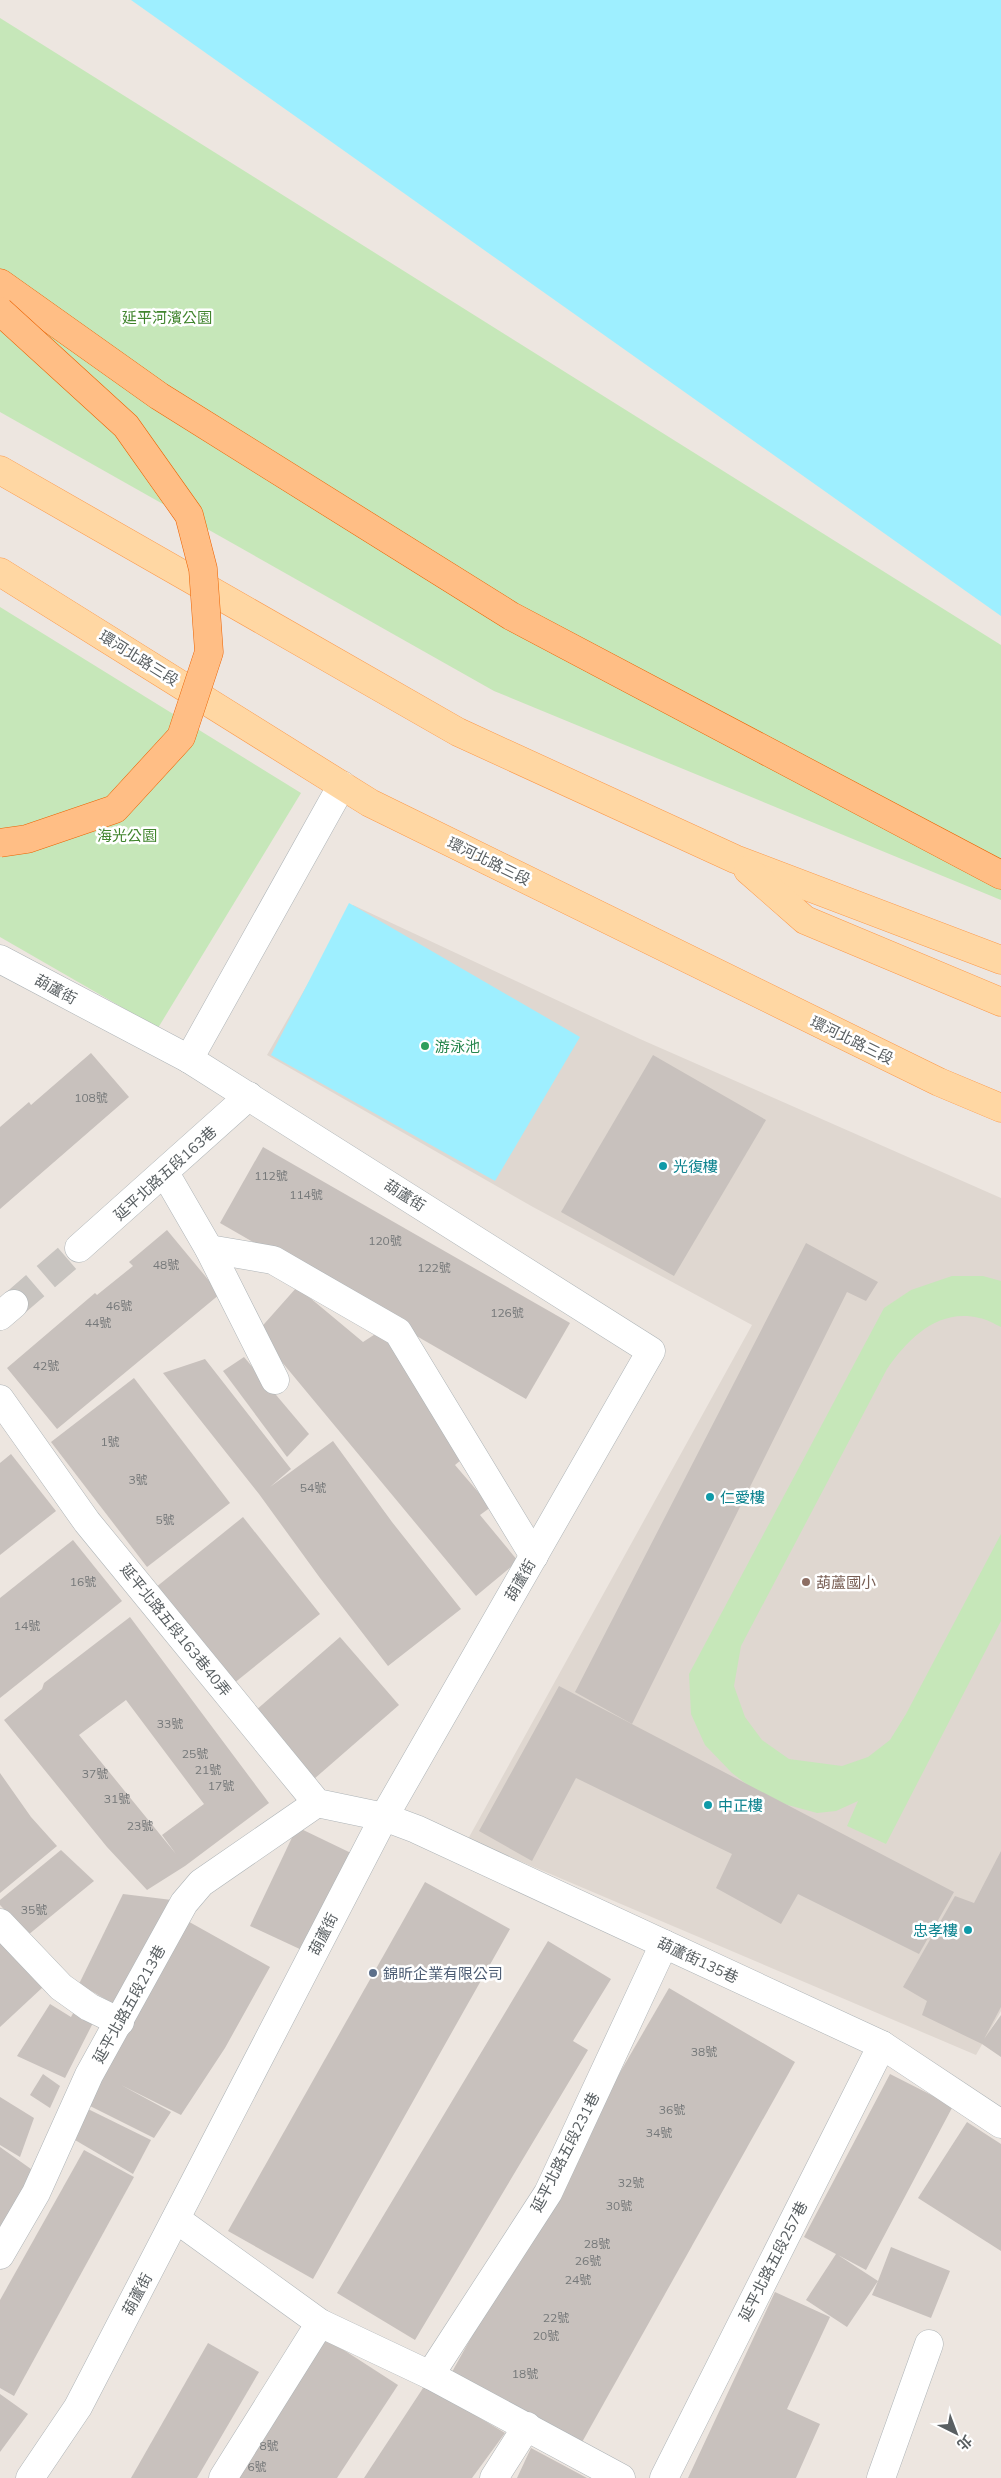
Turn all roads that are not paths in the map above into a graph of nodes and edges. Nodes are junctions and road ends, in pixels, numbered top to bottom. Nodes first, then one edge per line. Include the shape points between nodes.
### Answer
1 (0, 283) edge
2 (0, 311) edge
3 (0, 470) edge
4 (0, 572) edge
5 (342, 785) junction
6 (0, 843) edge
7 (735, 859) junction
8 (1001, 875) edge
9 (0, 959) edge
10 (1001, 960) edge
11 (1001, 1002) edge
12 (189, 1059) junction
13 (250, 1096) junction
14 (1001, 1108) edge
15 (165, 1173) junction
16 (79, 1248) tunnel mouth
17 (209, 1249) junction
18 (275, 1380) dead end
19 (0, 1399) edge
20 (534, 1556) junction
21 (317, 1803) junction
22 (384, 1817) junction
23 (0, 1923) edge
24 (664, 1944) junction
25 (120, 2022) junction
26 (882, 2045) junction
27 (1001, 2124) edge
28 (176, 2219) junction
29 (0, 2255) edge
30 (320, 2323) junction
31 (929, 2344) dead end
32 (430, 2374) junction
33 (528, 2426) junction
34 (30, 2478) edge
35 (223, 2478) edge
36 (494, 2478) edge
37 (621, 2478) edge
38 (664, 2478) edge
39 (881, 2478) edge

1 - 8 highway via 159,396 511,616
2 - 6 highway, bridge via 126,426 189,515 203,569 208,652 181,737 115,809 27,839
3 - 7 main road via 458,732
4 - 5 main road, 環河北路三段
5 - 12 street
5 - 14 main road, 環河北路三段 via 370,802 939,1082
7 - 10 main road
7 - 11 main road via 805,920
9 - 12 street, 葫蘆街
12 - 13 street, 葫蘆街
13 - 15 street, 延平北路五段163巷
13 - 20 street, 葫蘆街 via 651,1350
15 - 16 street, 延平北路五段163巷
15 - 17 street
17 - 18 street
17 - 20 street via 273,1260 398,1332
19 - 21 street, 延平北路五段163巷40弄 via 86,1522
20 - 22 street, 葫蘆街
21 - 22 street
21 - 25 street, 延平北路五段213巷 via 201,1883 184,1903
22 - 24 street, 葫蘆街135巷
22 - 28 street, 葫蘆街
23 - 25 street via 61,1987
24 - 26 street, 葫蘆街135巷
24 - 32 street, 延平北路五段231巷 via 548,2193
25 - 29 street, 延平北路五段213巷 via 89,2075 36,2193
26 - 27 street, 葫蘆街135巷
26 - 38 street, 延平北路五段257巷
28 - 30 street
28 - 34 street, 葫蘆街 via 78,2407
30 - 32 street
30 - 35 street
31 - 39 street
32 - 33 street
33 - 36 street
33 - 37 street

